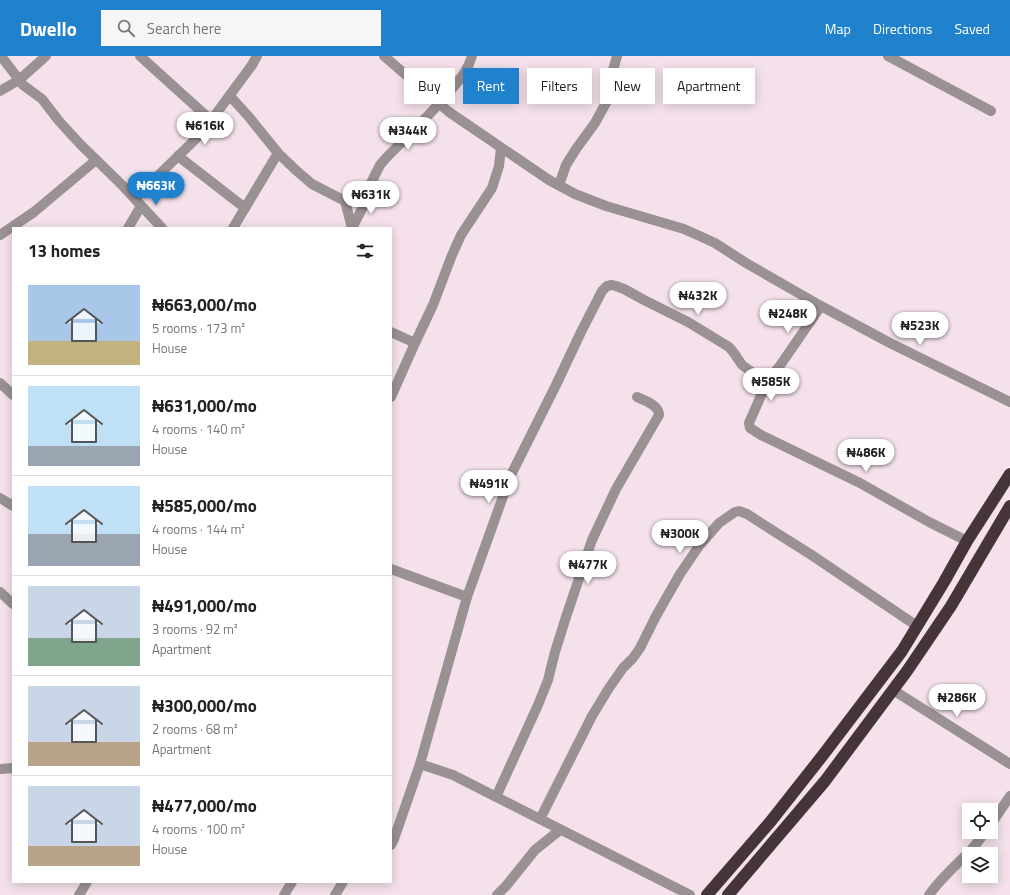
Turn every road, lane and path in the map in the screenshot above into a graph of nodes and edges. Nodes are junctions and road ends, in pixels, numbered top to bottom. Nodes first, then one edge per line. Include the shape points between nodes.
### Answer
1 (1, 56) edge
2 (46, 56) edge
3 (140, 56) edge
4 (257, 56) edge
5 (384, 56) edge
6 (472, 56) edge
7 (617, 56) edge
8 (888, 56) edge
9 (904, 60) edge
10 (404, 73) edge
11 (19, 80) junction
12 (455, 84) edge
13 (0, 91) edge
14 (230, 96) junction
15 (439, 104) joint
16 (991, 111) dead end
17 (210, 122) junction
18 (500, 148) junction
19 (278, 153) junction
20 (178, 156) junction
21 (96, 160) junction
22 (558, 185) junction
23 (367, 194) junction
24 (345, 201) junction
25 (138, 202) junction
26 (245, 208) junction
27 (13, 227) edge
28 (128, 227) edge
29 (161, 227) edge
30 (234, 227) edge
31 (352, 227) edge
32 (353, 227) edge
33 (12, 228) edge
34 (0, 236) edge
35 (821, 306) junction
36 (392, 332) edge
37 (415, 344) junction
38 (767, 376) junction
39 (0, 383) edge
40 (12, 394) edge
41 (392, 395) edge
42 (637, 397) dead end
43 (1010, 402) edge
44 (1010, 474) edge
45 (0, 498) edge
46 (12, 505) edge
47 (1010, 506) edge
48 (967, 541) junction
49 (392, 569) edge
50 (0, 592) edge
51 (467, 597) junction
52 (12, 603) edge
53 (917, 626) junction
54 (893, 690) junction
55 (420, 764) junction
56 (1010, 764) edge
57 (12, 768) edge
58 (0, 769) edge
59 (1010, 796) edge
60 (496, 797) junction
61 (998, 814) edge
62 (540, 820) junction
63 (560, 830) junction
64 (980, 839) edge
65 (392, 843) edge
66 (86, 883) edge
67 (291, 883) edge
68 (342, 883) edge
69 (78, 895) edge
70 (284, 895) edge
71 (335, 895) edge
72 (497, 895) edge
73 (690, 895) edge
74 (707, 895) edge
75 (728, 895) edge
76 (929, 895) edge

1 - 11 street
2 - 11 street
3 - 17 street via 204,113
4 - 14 street
5 - 10 street
6 - 12 street via 466,71
7 - 22 street via 607,101 566,165
8 - 9 street
9 - 16 street
11 - 13 street
11 - 21 street via 42,99
14 - 17 street
14 - 19 street
15 - 18 street
15 - 23 street via 386,156
17 - 20 street
18 - 22 street
18 - 37 street via 499,166 492,188 461,236
19 - 24 street via 312,184
19 - 26 street
20 - 25 street
20 - 26 street
21 - 25 street
21 - 27 street
22 - 35 street via 606,206 684,229 715,244
23 - 24 street
23 - 32 street
24 - 31 street
25 - 28 street
25 - 29 street
26 - 30 street
33 - 34 street
35 - 38 street via 779,368
35 - 43 street via 890,344
36 - 37 street
37 - 41 street
38 - 48 street via 749,423 750,428 860,482
38 - 51 street via 752,372 742,365 729,347 688,322 624,289 607,286 602,291 510,477
39 - 40 street
42 - 60 street via 658,409 659,416 616,489 592,540 566,616 548,680
44 - 48 highway
45 - 46 street
47 - 54 highway via 951,606
48 - 53 highway
49 - 51 street
50 - 52 street
51 - 55 street
53 - 62 street via 747,514 739,511 732,513 719,523 680,574 640,648 618,675 592,716
53 - 74 highway via 902,651 823,755 771,821
54 - 56 street
54 - 75 highway via 825,781
55 - 60 street via 453,775
55 - 65 street
57 - 58 street
59 - 61 street
60 - 62 street
62 - 63 street
63 - 72 street via 535,850
63 - 73 street
64 - 76 street
66 - 69 street
67 - 70 street
68 - 71 street

